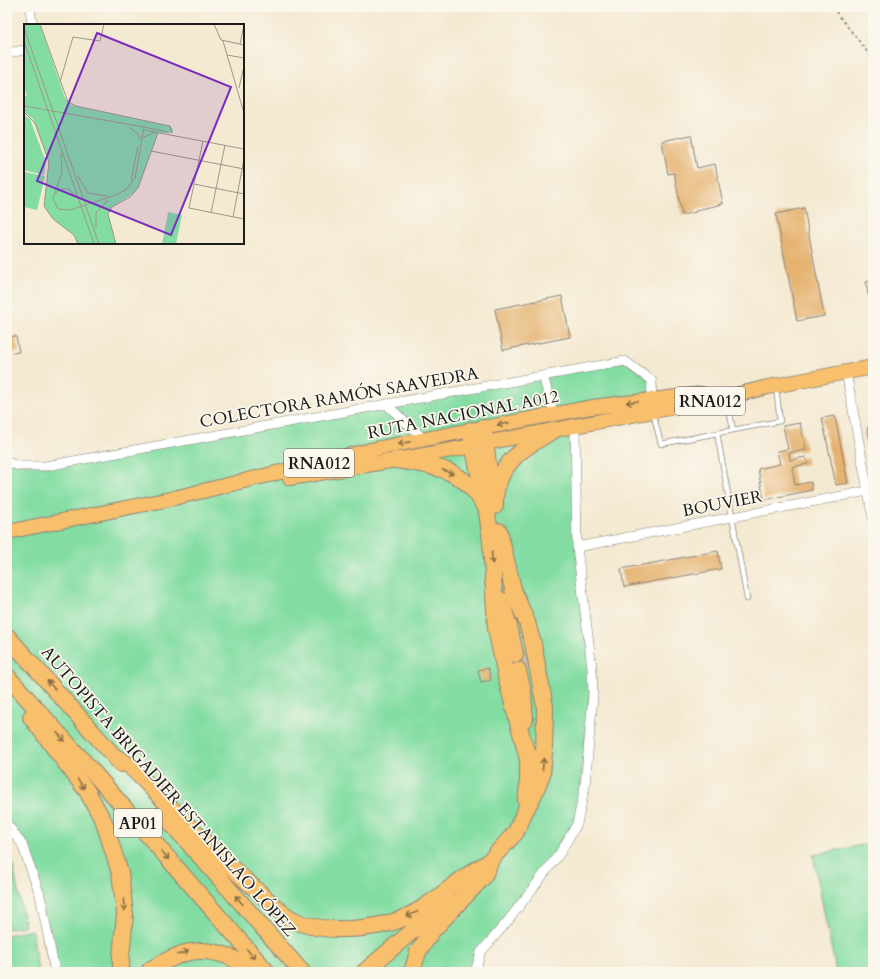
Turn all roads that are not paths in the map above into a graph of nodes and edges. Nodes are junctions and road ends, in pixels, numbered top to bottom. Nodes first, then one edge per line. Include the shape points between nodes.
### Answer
1 (30, 7) edge
2 (32, 24) edge
3 (24, 50) edge
4 (7, 53) edge
5 (873, 367) edge
6 (846, 372) junction
7 (543, 376) junction
8 (772, 386) junction
9 (727, 394) junction
10 (387, 405) junction
11 (652, 406) junction
12 (554, 414) junction
13 (575, 427) junction
14 (554, 430) junction
15 (733, 430) junction
16 (717, 433) junction
17 (478, 437) junction
18 (424, 439) junction
19 (396, 460) junction
20 (7, 462) edge
21 (870, 491) edge
22 (170, 499) junction
23 (491, 509) junction
24 (732, 518) junction
25 (873, 520) edge
26 (7, 532) edge
27 (577, 547) junction
28 (494, 577) junction
29 (514, 592) junction
30 (747, 599) dead end
31 (7, 636) edge
32 (7, 676) edge
33 (7, 686) edge
34 (544, 736) junction
35 (114, 756) junction
36 (529, 763) junction
37 (524, 813) junction
38 (7, 824) edge
39 (490, 862) junction
40 (55, 972) edge
41 (121, 972) edge
42 (149, 972) edge
43 (254, 972) edge
44 (266, 972) edge
45 (302, 972) edge
46 (364, 972) edge
47 (412, 972) edge
48 (475, 972) edge

1 - 2 street
3 - 4 street
5 - 6 main road, RUTA NACIONAL A012 / RNA012
6 - 8 main road, RUTA NACIONAL A012 / RNA012
6 - 21 street
7 - 10 street, COLECTORA RAMÓN SAAVEDRA
7 - 11 street, COLECTORA RAMÓN SAAVEDRA via 625,361 652,380
7 - 12 street
8 - 9 main road, RUTA NACIONAL A012 / RNA012
8 - 15 lane via 780,421
9 - 11 main road, RUTA NACIONAL A012 / RNA012
9 - 15 lane
10 - 18 street
10 - 20 street, COLECTORA RAMÓN SAAVEDRA via 46,466 19,466
11 -> 12 main road, RUTA NACIONAL A012 / RNA012 via 592,407
11 - 13 main road, RUTA NACIONAL A012 / RNA012
11 - 16 lane via 661,444
12 -> 17 main road, RUTA NACIONAL A012 / RNA012
13 - 14 main road, RUTA NACIONAL A012 / RNA012
13 - 27 street
14 - 17 main road, RUTA NACIONAL A012 / RNA012
14 - 23 highway via 511,460 496,487
15 - 16 lane
16 - 24 lane
17 - 18 main road, RUTA NACIONAL A012 / RNA012
17 - 19 main road, RUTA NACIONAL A012 / RNA012
17 - 23 highway
18 -> 22 main road, RUTA NACIONAL A012 / RNA012
19 - 22 main road, RUTA NACIONAL A012 / RNA012
19 -> 23 highway, RNA012 via 426,464 448,471 466,481
21 - 24 street, BOUVIER
21 - 25 street
22 - 26 main road, RUTA NACIONAL A012 / RNA012
23 -> 28 highway
23 - 29 highway
24 - 27 street, BOUVIER
24 - 30 lane
27 - 48 street via 593,696 585,786 577,824 560,853 481,952
28 - 29 highway via 515,654
28 - 36 highway via 496,629
29 - 34 highway
35 -> 31 highway, AUTOPISTA BRIGADIER ESTANISLAO LÓPEZ / AP01
32 -> 44 highway, AP01
33 -> 41 highway via 83,786 104,822 120,873 125,914
34 - 36 highway via 518,670
37 -> 34 highway via 542,774
39 -> 35 highway via 476,868 417,912 393,922 354,929 317,927 297,922 281,912 234,871 129,765
45 -> 35 highway, AUTOPISTA BRIGADIER ESTANISLAO LÓPEZ / AP01
36 - 37 highway
37 - 39 highway via 516,832
38 - 40 street via 22,844 40,895
39 - 46 highway
39 - 47 highway via 484,876 432,931 418,952
42 -> 43 highway via 170,957 191,951 212,952 231,958

